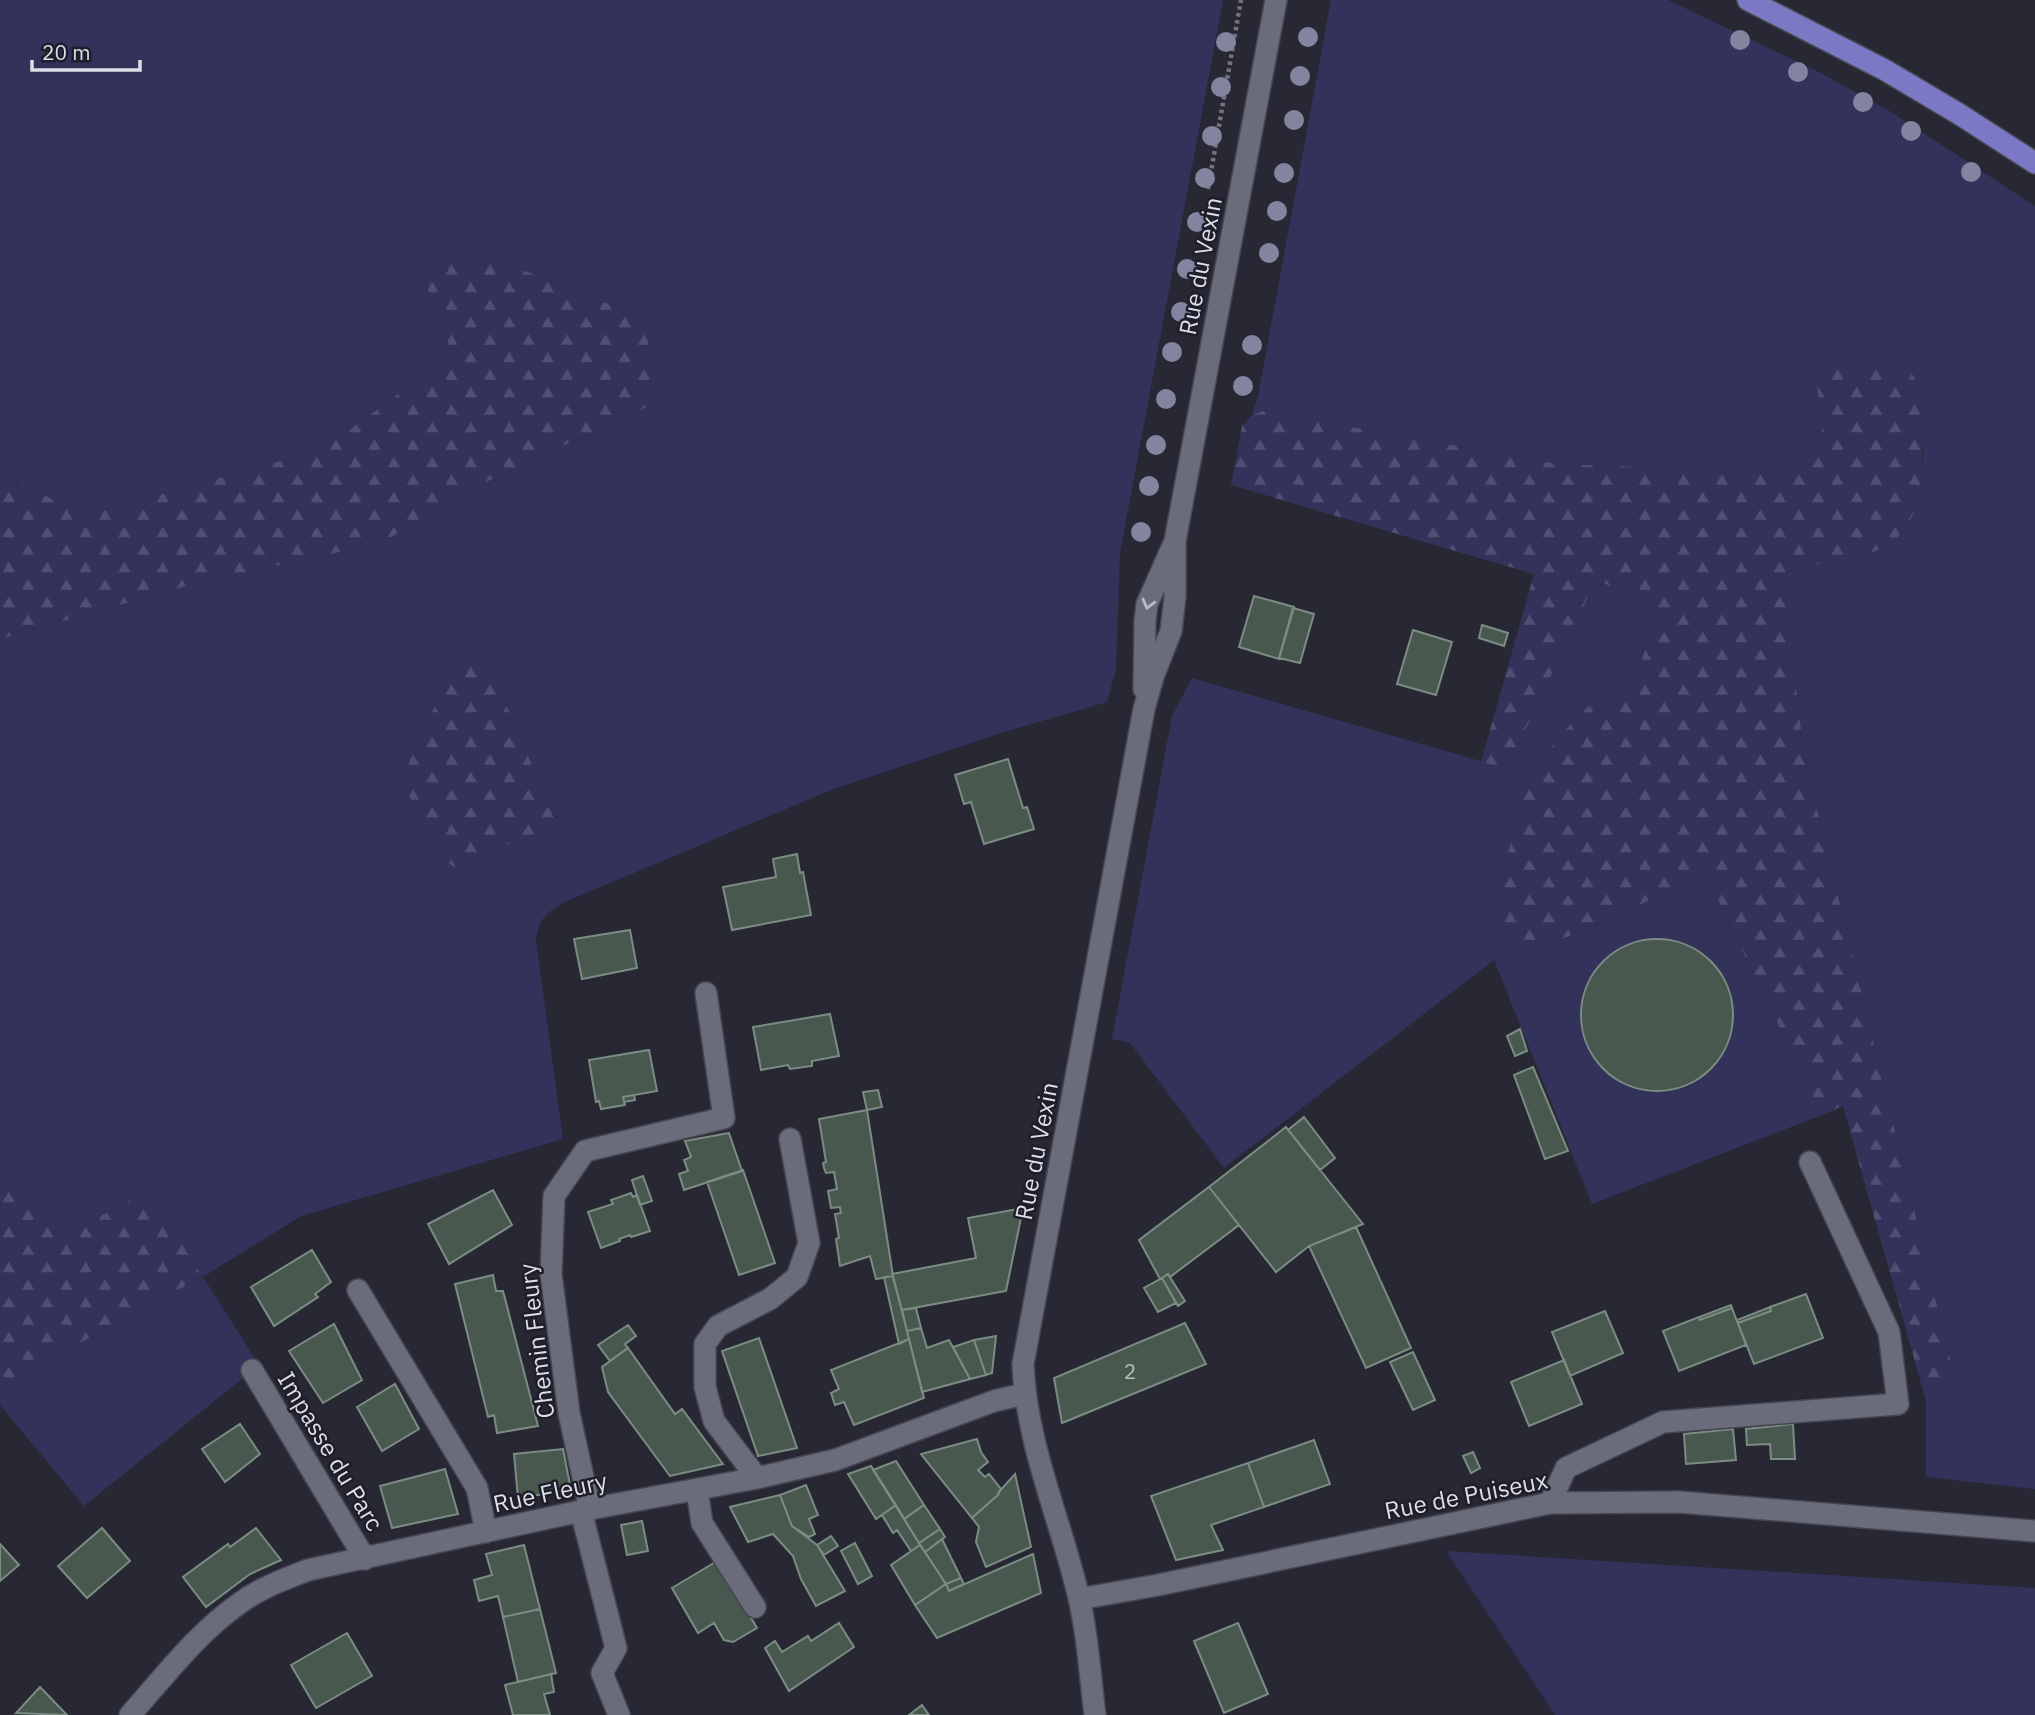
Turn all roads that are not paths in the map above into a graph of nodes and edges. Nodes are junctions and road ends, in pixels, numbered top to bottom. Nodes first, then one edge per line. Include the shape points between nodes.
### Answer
1 (1276, 0) edge
2 (1748, 0) edge
3 (2035, 163) edge
4 (706, 993) dead end
5 (790, 1139) dead end
6 (1810, 1162) dead end
7 (358, 1290) dead end
8 (252, 1370) dead end
9 (1024, 1394) junction
10 (757, 1478) junction
11 (697, 1490) junction
12 (1550, 1503) junction
13 (586, 1510) junction
14 (2035, 1531) edge
15 (486, 1532) junction
16 (365, 1559) junction
17 (1079, 1598) junction
18 (755, 1607) dead end
19 (130, 1715) edge
20 (619, 1715) edge
21 (1095, 1715) edge

1 - 9 street, Rue du Vexin via 1175,541 1171,631 1144,709 1030,1320
2 - 3 main road via 1885,70
4 - 13 street, Chemin Fleury via 724,1118 585,1151 554,1196 551,1274
5 - 10 street via 809,1243 797,1277 770,1299 719,1326 705,1343 705,1387 714,1421
6 - 12 street via 1889,1332 1898,1404 1663,1422 1566,1468
7 - 15 street via 477,1488
8 - 16 street, Impasse du Parc
9 - 10 street, Rue Fleury via 993,1401 835,1460
9 - 17 street, Rue du Vexin
10 - 11 street, Rue Fleury
11 - 13 street, Rue Fleury
11 - 18 street via 702,1523
12 - 14 street, Rue de Puiseux via 1679,1502
12 - 17 street, Rue de Puiseux
13 - 15 street, Rue Fleury
13 - 20 street via 616,1648 602,1673
15 - 16 street, Rue Fleury
16 - 19 street, Rue Fleury via 308,1570 241,1601 201,1637
17 - 21 street, Rue du Vexin

